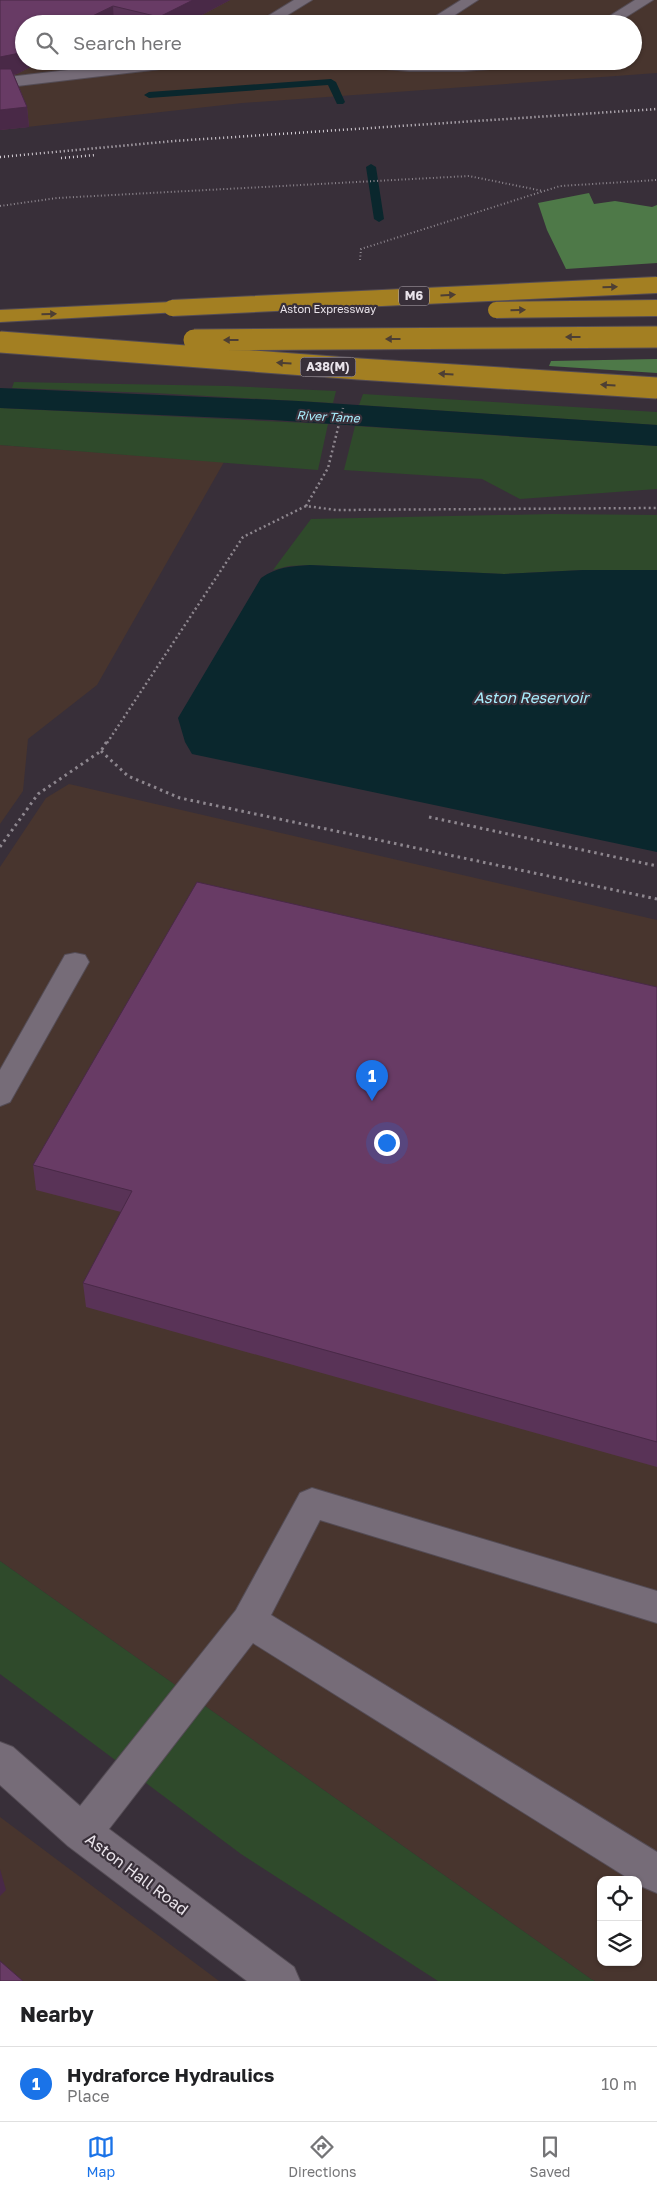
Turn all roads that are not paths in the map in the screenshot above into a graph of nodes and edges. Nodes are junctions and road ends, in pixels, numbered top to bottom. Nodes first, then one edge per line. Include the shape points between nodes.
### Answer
1 (305, 0) edge
2 (471, 0) edge
3 (646, 0) edge
4 (278, 15) edge
5 (445, 15) edge
6 (620, 15) edge
7 (110, 70) edge
8 (0, 83) edge
9 (657, 285) edge
10 (172, 308) junction
11 (657, 308) edge
12 (0, 316) edge
13 (657, 337) edge
14 (0, 341) edge
15 (657, 388) edge
16 (75, 962) dead end
17 (0, 1095) edge
18 (657, 1607) edge
19 (249, 1621) junction
20 (0, 1760) edge
21 (82, 1833) junction
22 (657, 1874) edge
23 (263, 1976) edge

1 - 4 street
2 - 5 street
3 - 6 street
7 - 8 street
10 -> 9 highway, M6, bridge
10 -> 11 highway, Aston Expressway, bridge
12 -> 10 highway, Aston Expressway
13 -> 14 highway, A38(M), bridge
15 -> 14 highway, A38(M), bridge
16 - 17 street
18 - 19 street via 312,1503
19 - 21 street
19 - 22 street
20 - 21 street, Aston Hall Road
21 - 23 street, Aston Hall Road

